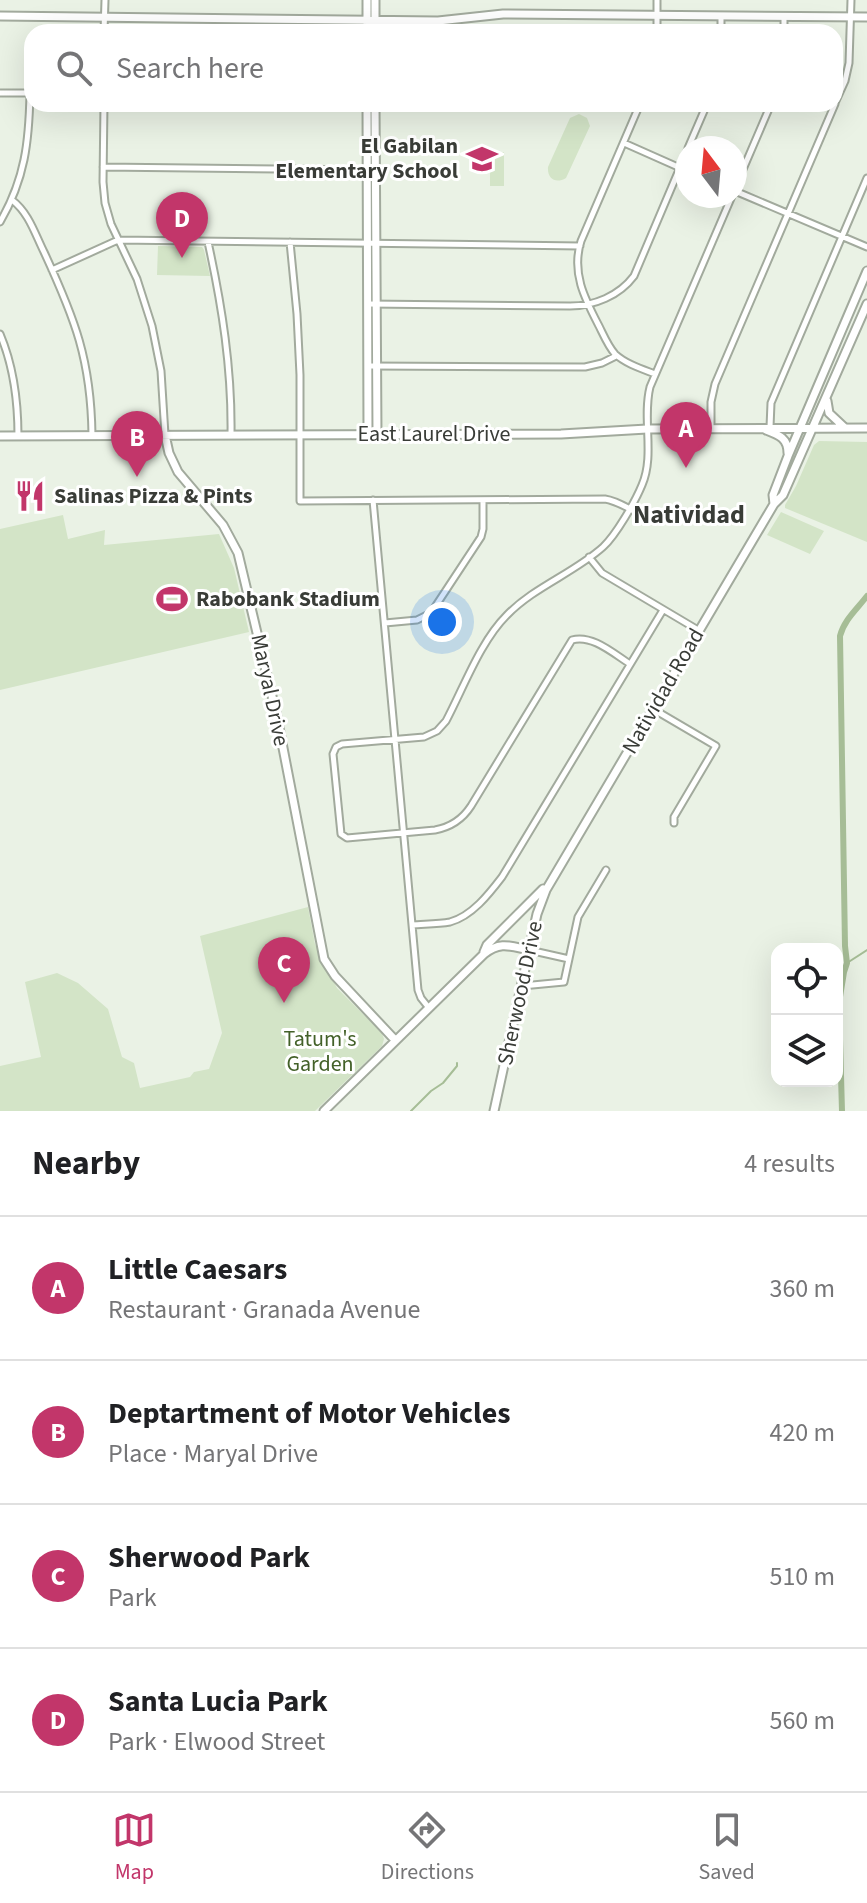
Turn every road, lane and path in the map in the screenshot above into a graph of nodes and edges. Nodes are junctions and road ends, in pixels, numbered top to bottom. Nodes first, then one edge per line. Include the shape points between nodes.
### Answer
1 (105, 0) edge
2 (367, 0) edge
3 (375, 0) edge
4 (657, 0) edge
5 (851, 0) edge
6 (657, 15) junction
7 (0, 16) edge
8 (721, 16) junction
9 (784, 16) junction
10 (105, 17) junction
11 (851, 17) junction
12 (867, 17) edge
13 (371, 20) junction
14 (438, 21) joint
15 (105, 24) edge
16 (370, 24) edge
17 (372, 24) edge
18 (657, 24) edge
19 (721, 24) edge
20 (784, 24) edge
21 (843, 86) edge
22 (0, 93) edge
23 (24, 93) edge
24 (30, 112) edge
25 (104, 112) edge
26 (367, 112) edge
27 (375, 112) edge
28 (637, 112) edge
29 (704, 112) edge
30 (768, 112) edge
31 (832, 112) edge
32 (693, 136) edge
33 (624, 143) junction
34 (747, 161) edge
35 (675, 166) edge
36 (103, 167) junction
37 (371, 170) junction
38 (867, 178) edge
39 (675, 180) edge
40 (747, 197) edge
41 (12, 200) junction
42 (727, 208) edge
43 (788, 214) junction
44 (0, 222) edge
45 (842, 237) junction
46 (118, 240) junction
47 (208, 242) junction
48 (290, 242) junction
49 (372, 243) junction
50 (580, 246) junction
51 (867, 247) edge
52 (52, 270) junction
53 (867, 271) edge
54 (372, 304) junction
55 (867, 304) edge
56 (589, 306) junction
57 (0, 334) edge
58 (617, 356) junction
59 (372, 366) junction
60 (655, 374) junction
61 (827, 397) junction
62 (765, 427) junction
63 (800, 427) junction
64 (711, 428) junction
65 (813, 428) junction
66 (845, 428) junction
67 (867, 428) edge
68 (647, 429) junction
69 (300, 434) junction
70 (368, 434) junction
71 (377, 434) junction
72 (92, 435) junction
73 (165, 435) junction
74 (231, 435) junction
75 (0, 436) edge
76 (18, 436) junction
77 (788, 456) junction
78 (373, 500) junction
79 (483, 500) junction
80 (774, 504) junction
81 (629, 509) junction
82 (661, 518) dead end
83 (589, 557) junction
84 (663, 610) junction
85 (385, 623) junction
86 (698, 630) junction
87 (630, 664) junction
88 (653, 708) junction
89 (395, 740) junction
90 (674, 823) dead end
91 (404, 832) junction
92 (606, 870) dead end
93 (552, 878) junction
94 (412, 925) junction
95 (529, 950) junction
96 (484, 954) junction
97 (569, 959) junction
98 (522, 986) junction
99 (429, 1008) junction
100 (395, 1040) junction
101 (324, 1111) edge
102 (494, 1111) edge

1 - 10 street
2 - 13 main road
3 - 13 main road
4 - 6 street
5 - 11 street
6 - 8 main road
6 - 14 main road via 491,14
6 - 18 street
7 - 10 main road
8 - 9 main road
8 - 19 street
9 - 11 main road
9 - 20 street
10 - 13 main road
10 - 15 street
11 - 12 main road
11 - 21 street
13 - 14 main road
13 - 16 main road
13 - 17 main road
22 - 23 street
24 - 41 street via 27,151
25 - 36 street, Maryal Drive
26 - 37 main road
27 - 37 main road
28 - 33 street
29 - 32 street
30 - 34 street
31 - 43 street
33 - 35 street
33 - 50 street
36 - 37 street
36 - 46 street, Maryal Drive via 106,207
37 - 49 main road
38 - 45 street
39 - 56 street via 634,276
40 - 43 street
41 - 44 street
41 - 52 street via 27,217
42 - 60 street
43 - 45 street
43 - 64 street via 715,384
45 - 51 street
45 - 62 street
46 - 47 street
46 - 52 street
46 - 73 street, Maryal Drive via 156,338
47 - 48 street
47 - 74 street via 227,340
48 - 49 street
48 - 69 street
49 - 50 street
49 - 54 main road
50 - 56 street via 578,277
52 - 72 street via 84,355
53 - 63 main road, Natividad Road
54 - 56 street
54 - 59 main road
55 - 61 main road, Natividad Road
56 - 58 street
57 - 76 street via 14,376
58 - 59 street via 585,367
58 - 60 street
59 - 70 main road
59 - 71 main road
60 - 68 street
61 - 65 main road, Natividad Road
61 - 66 main road via 829,413
62 - 63 main road, East Laurel Drive
62 - 64 main road, East Laurel Drive
62 - 77 main road via 785,439
63 - 65 main road, East Laurel Drive
63 - 77 main road, Natividad Road
64 - 68 main road, East Laurel Drive
65 - 66 main road, East Laurel Drive
65 - 80 main road, Natividad Road via 789,484
66 - 67 main road, East Laurel Drive
68 - 71 main road, East Laurel Drive
68 - 81 street via 646,473
69 - 70 main road, East Laurel Drive
69 - 74 main road, East Laurel Drive
69 - 78 street via 300,501
70 - 71 main road, East Laurel Drive
72 - 73 main road, East Laurel Drive
72 - 76 main road, East Laurel Drive
73 - 74 main road, East Laurel Drive
73 - 100 main road, Maryal Drive via 178,472 223,525 238,553 277,717 324,959
75 - 76 main road, East Laurel Drive
77 - 80 main road, Natividad Road
78 - 79 street
78 - 85 street
79 - 81 street via 608,500
79 - 85 street via 481,537 433,611 420,619
80 - 86 main road, Natividad Road
81 - 82 street
81 - 83 street via 610,540
83 - 84 street via 599,571
83 - 89 street via 504,618 439,729 424,737
84 - 86 street
84 - 87 street
85 - 89 street
86 - 88 main road, Natividad Road
87 - 91 street via 589,640 572,640 468,812 444,828
87 - 94 street via 498,882 465,915
88 - 90 street via 716,746
88 - 93 main road, Natividad Road
89 - 91 street
89 - 91 street via 334,748 339,830 347,838
91 - 94 street
92 - 97 street via 578,917
93 - 95 main road, Sherwood Drive
93 - 96 main road
94 - 99 street via 418,993
95 - 96 main road via 497,945
95 - 97 street
95 - 98 main road, Sherwood Drive
96 - 99 main road
97 - 98 street via 564,982
98 - 102 main road, Sherwood Drive
99 - 100 main road
100 - 101 main road

